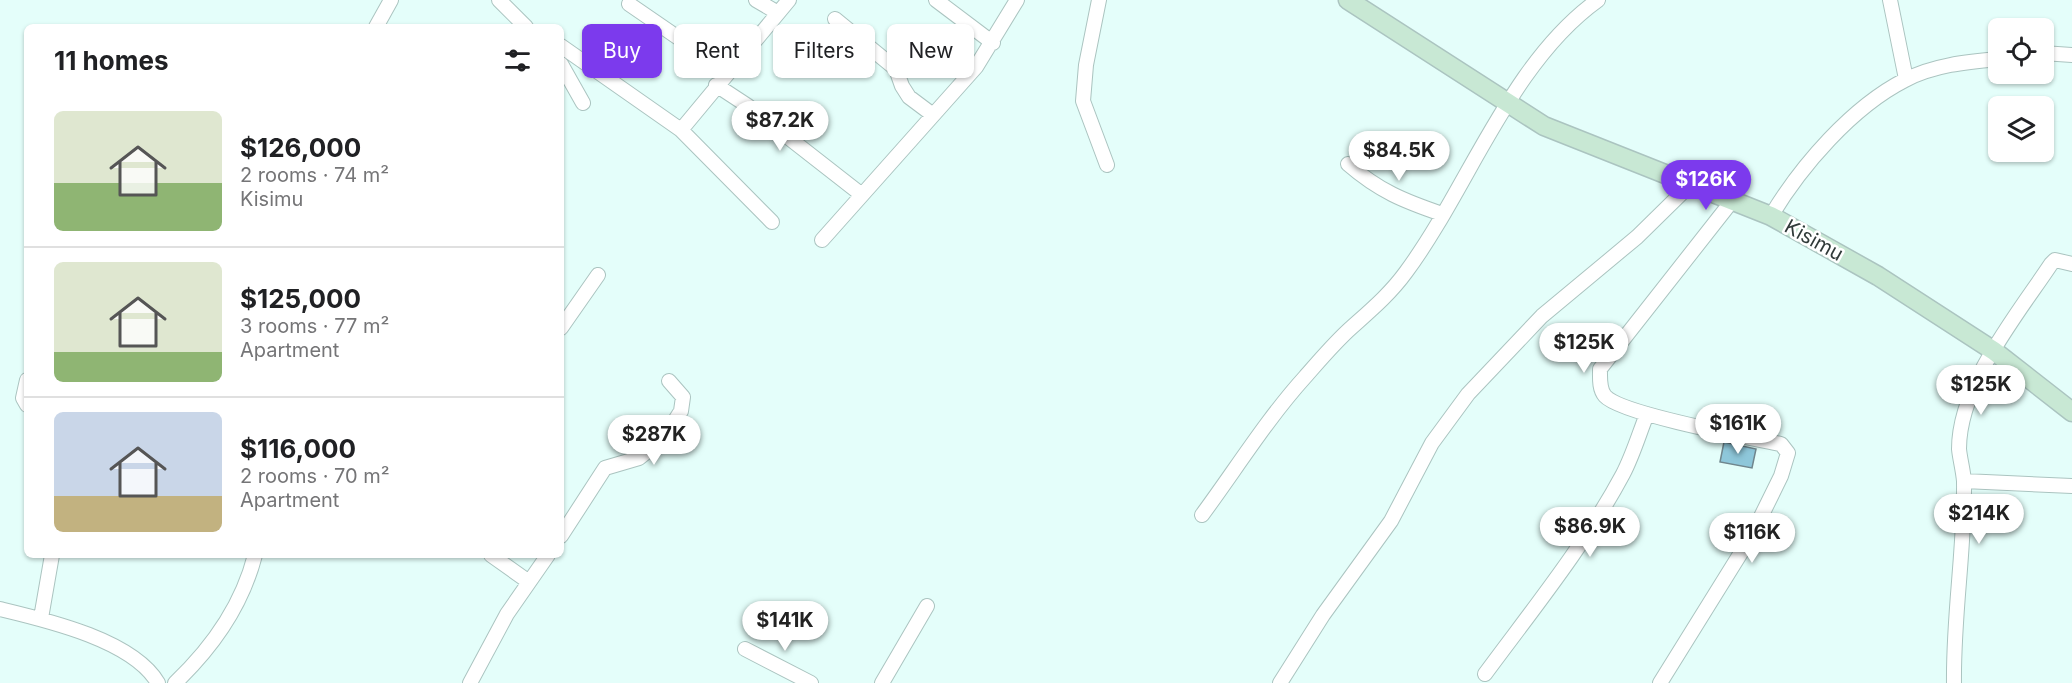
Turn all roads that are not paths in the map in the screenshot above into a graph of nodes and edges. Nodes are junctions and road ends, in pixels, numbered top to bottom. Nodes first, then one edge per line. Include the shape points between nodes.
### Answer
1 (391, 0) edge
2 (499, 0) edge
3 (756, 0) edge
4 (789, 0) edge
5 (936, 0) edge
6 (1017, 0) edge
7 (1099, 0) edge
8 (1348, 0) edge
9 (1598, 0) edge
10 (1890, 0) edge
11 (629, 4) dead end
12 (778, 13) junction
13 (836, 19) dead end
14 (378, 24) edge
15 (523, 24) edge
16 (761, 33) edge
17 (674, 35) edge
18 (993, 43) junction
19 (564, 48) edge
20 (2054, 53) edge
21 (2072, 54) edge
22 (1988, 60) edge
23 (564, 69) edge
24 (722, 78) edge
25 (1906, 79) junction
26 (716, 85) junction
27 (1508, 103) junction
28 (583, 104) dead end
29 (933, 115) junction
30 (681, 130) junction
31 (1348, 164) dead end
32 (1107, 165) dead end
33 (1690, 185) junction
34 (862, 195) junction
35 (1732, 201) junction
36 (1442, 214) junction
37 (1771, 216) junction
38 (772, 222) dead end
39 (822, 240) dead end
40 (2072, 264) edge
41 (598, 275) dead end
42 (564, 324) edge
43 (1994, 351) junction
44 (669, 381) dead end
45 (2072, 412) edge
46 (1647, 414) junction
47 (1964, 481) junction
48 (2072, 486) edge
49 (1202, 515) dead end
50 (564, 531) edge
51 (51, 558) edge
52 (254, 558) edge
53 (495, 558) edge
54 (546, 558) edge
55 (529, 582) junction
56 (927, 606) dead end
57 (0, 609) edge
58 (41, 618) junction
59 (745, 649) dead end
60 (1485, 674) dead end
61 (158, 683) edge
62 (175, 683) edge
63 (470, 683) edge
64 (811, 683) edge
65 (882, 683) edge
66 (1280, 683) edge
67 (1660, 683) edge
68 (1954, 683) edge

1 - 14 street
2 - 15 street
3 - 12 street
4 - 12 street
5 - 18 street
6 - 18 street
7 - 32 street via 1083,101
8 - 27 street, Kisimu
9 - 27 street via 1558,35
10 - 25 street
11 - 17 street
12 - 16 street
13 - 29 street via 896,69 909,97
18 - 29 street
19 - 30 street
20 - 21 street
22 - 25 street via 1947,65
23 - 28 street
24 - 26 street
25 - 37 street via 1874,98 1830,140 1789,186
26 - 30 street
26 - 34 street
27 - 33 street, Kisimu via 1544,126
27 - 36 street
29 - 34 street
30 - 38 street
31 - 36 street via 1372,185
33 - 35 street, Kisimu
33 - 66 street via 1637,237 1542,316 1468,394 1432,443 1391,521
34 - 39 street
35 - 37 street, Kisimu
35 - 46 street via 1600,369 1600,384 1606,397
36 - 49 street via 1406,273 1304,378
37 - 43 street, Kisimu via 1878,276
40 - 43 street via 2055,260 2051,264
41 - 42 street
43 - 45 street, Kisimu
43 - 47 street via 1972,392 1961,426 1959,450
44 - 50 street via 683,397 681,411 664,438 639,458 605,468
46 - 60 street via 1602,512
46 - 67 street via 1781,444 1788,453 1752,535
47 - 48 street
47 - 68 street via 1965,533 1953,647
51 - 58 street
52 - 62 street via 247,583 220,635
53 - 55 street
54 - 55 street
55 - 63 street
56 - 65 street
57 - 58 street
58 - 61 street via 123,652
59 - 64 street

